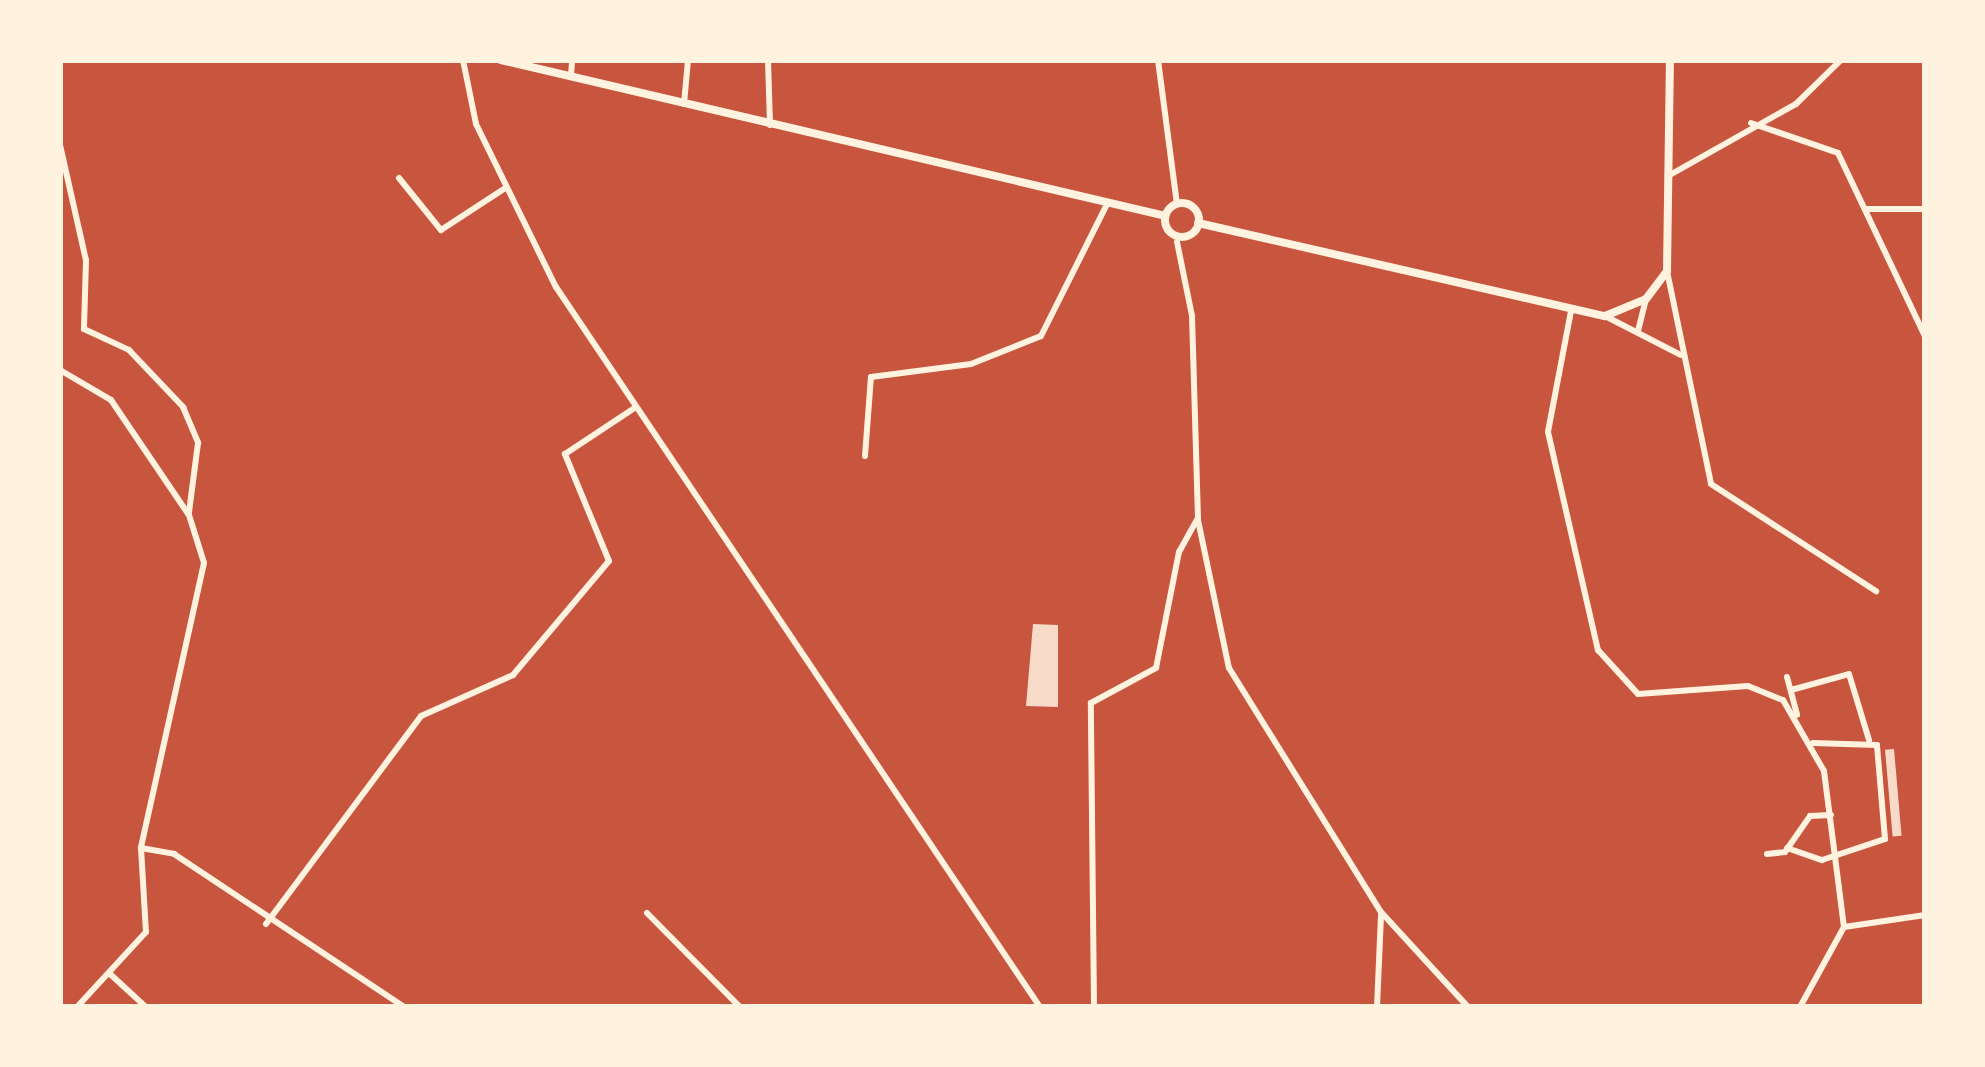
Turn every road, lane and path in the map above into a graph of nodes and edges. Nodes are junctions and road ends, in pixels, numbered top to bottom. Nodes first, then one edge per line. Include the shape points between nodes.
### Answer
1 (463, 60) edge
2 (501, 60) edge
3 (572, 60) edge
4 (688, 60) edge
5 (769, 60) edge
6 (1159, 60) edge
7 (1670, 60) edge
8 (1841, 60) edge
9 (571, 76) junction
10 (684, 104) junction
11 (1751, 123) junction
12 (770, 125) junction
13 (60, 145) edge
14 (1668, 176) junction
15 (399, 178) dead end
16 (503, 186) junction
17 (1108, 202) junction
18 (1177, 204) junction
19 (1865, 208) junction
20 (1925, 209) edge
21 (1162, 215) junction
22 (1198, 223) junction
23 (1177, 242) junction
24 (1667, 271) junction
25 (1646, 299) junction
26 (1571, 311) junction
27 (1605, 316) junction
28 (1637, 331) junction
29 (1925, 336) edge
30 (1681, 355) junction
31 (60, 370) edge
32 (633, 410) junction
33 (865, 456) dead end
34 (189, 515) junction
35 (1198, 520) junction
36 (1876, 590) dead end
37 (1787, 677) dead end
38 (1791, 690) junction
39 (1798, 718) junction
40 (1869, 740) junction
41 (1813, 743) junction
42 (1831, 815) junction
43 (141, 848) junction
44 (1786, 848) junction
45 (1767, 854) dead end
46 (1838, 856) junction
47 (1381, 912) junction
48 (647, 913) dead end
49 (1925, 915) edge
50 (266, 924) junction
51 (1844, 927) junction
52 (109, 974) junction
53 (77, 1007) edge
54 (146, 1007) edge
55 (404, 1007) edge
56 (740, 1007) edge
57 (1040, 1007) edge
58 (1094, 1007) edge
59 (1377, 1007) edge
60 (1468, 1007) edge
61 (1800, 1007) edge

1 - 16 street
2 - 9 street
3 - 9 street
4 - 10 street
5 - 12 street
6 - 18 street
7 - 14 street
8 - 11 street via 1796,104
9 - 10 street
10 - 12 street
11 - 14 street
11 - 19 street via 1838,153
12 - 17 street
13 - 34 street via 86,260 79,316 183,407 197,442
14 - 24 street
15 - 16 street via 441,230
16 - 32 street
17 - 21 street
17 - 33 street via 1041,336 971,364 871,377
18 - 21 street
18 - 22 street
19 - 20 street
19 - 29 street
21 - 23 street
22 - 23 street
22 - 26 street
23 - 35 street via 1192,316
24 - 25 street
24 - 30 street
25 - 27 street
25 - 28 street
26 - 27 street
26 - 39 street via 1549,449 1598,650 1638,694 1768,689
27 - 28 street
28 - 30 street
30 - 36 street via 1712,484
31 - 34 street via 111,400
32 - 50 street via 565,454 610,561 513,676 421,716
32 - 57 street
34 - 43 street via 204,563
35 - 47 street via 1229,668
35 - 58 street via 1179,552 1156,668 1091,703
37 - 38 street
38 - 39 street
38 - 40 street via 1849,674
39 - 41 street
40 - 41 street
40 - 46 street via 1880,755 1885,839
41 - 42 street
42 - 44 street via 1796,825
42 - 46 street
43 - 50 street via 174,854
43 - 52 street via 152,912
44 - 45 street
44 - 46 street
46 - 51 street
47 - 59 street
47 - 60 street
48 - 56 street
49 - 51 street
50 - 55 street
51 - 61 street
52 - 53 street
52 - 54 street

